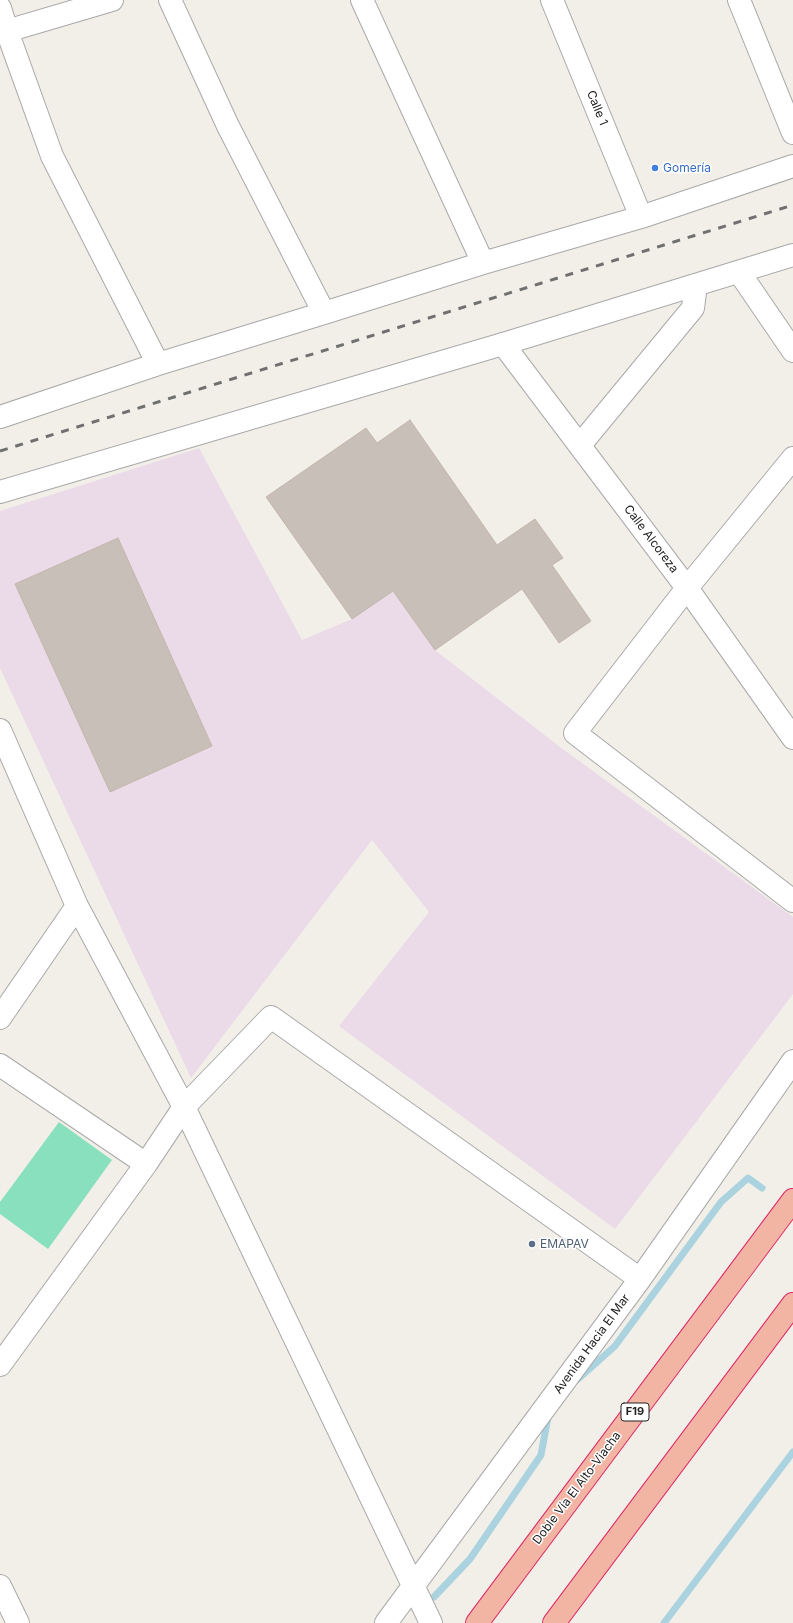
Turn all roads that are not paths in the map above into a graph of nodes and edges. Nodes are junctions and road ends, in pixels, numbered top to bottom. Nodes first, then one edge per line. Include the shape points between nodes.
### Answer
1 (112, 0) edge
2 (170, 0) edge
3 (362, 0) edge
4 (552, 0) edge
5 (739, 0) edge
6 (0, 8) edge
7 (3, 32) edge
8 (793, 133) edge
9 (793, 166) edge
10 (642, 217) junction
11 (793, 255) edge
12 (483, 263) junction
13 (739, 272) junction
14 (696, 285) junction
15 (324, 313) junction
16 (503, 344) junction
17 (793, 351) edge
18 (158, 364) junction
19 (0, 416) edge
20 (580, 445) junction
21 (793, 458) edge
22 (0, 492) edge
23 (687, 588) junction
24 (0, 730) edge
25 (793, 738) edge
26 (793, 901) edge
27 (77, 906) junction
28 (0, 1018) edge
29 (793, 1061) edge
30 (0, 1065) edge
31 (184, 1108) junction
32 (146, 1164) junction
33 (793, 1200) edge
34 (640, 1278) junction
35 (793, 1304) edge
36 (0, 1365) edge
37 (0, 1586) edge
38 (414, 1586) junction
39 (18, 1623) edge
40 (386, 1623) edge
41 (431, 1623) edge
42 (477, 1623) edge
43 (554, 1623) edge

1 - 7 street
2 - 15 street via 228,126
3 - 12 street
4 - 10 street, Calle 1
5 - 8 street
6 - 7 street
7 - 18 street via 52,156
9 - 10 street
10 - 12 street
11 - 13 street
12 - 15 street
13 - 14 street
13 - 17 street
14 - 16 street
14 - 20 street via 692,308
15 - 18 street
16 - 20 street, Calle Alcoreza
16 - 22 street
18 - 19 street
20 - 23 street, Calle Alcoreza
21 - 23 street
23 - 25 street, Calle Alcoreza
23 - 26 street via 575,732
24 - 27 street
27 - 28 street
27 - 31 street
29 - 34 street, Avenida Hacia El Mar
30 - 32 street
31 - 32 street
31 - 34 street via 270,1017
31 - 38 street
32 - 36 street
33 - 42 highway, Doble Vía El Alto-Viacha / F19
34 - 38 street, Avenida Hacia El Mar
35 - 43 highway
37 - 39 street
38 - 40 street, Avenida Hacia El Mar
38 - 41 street

